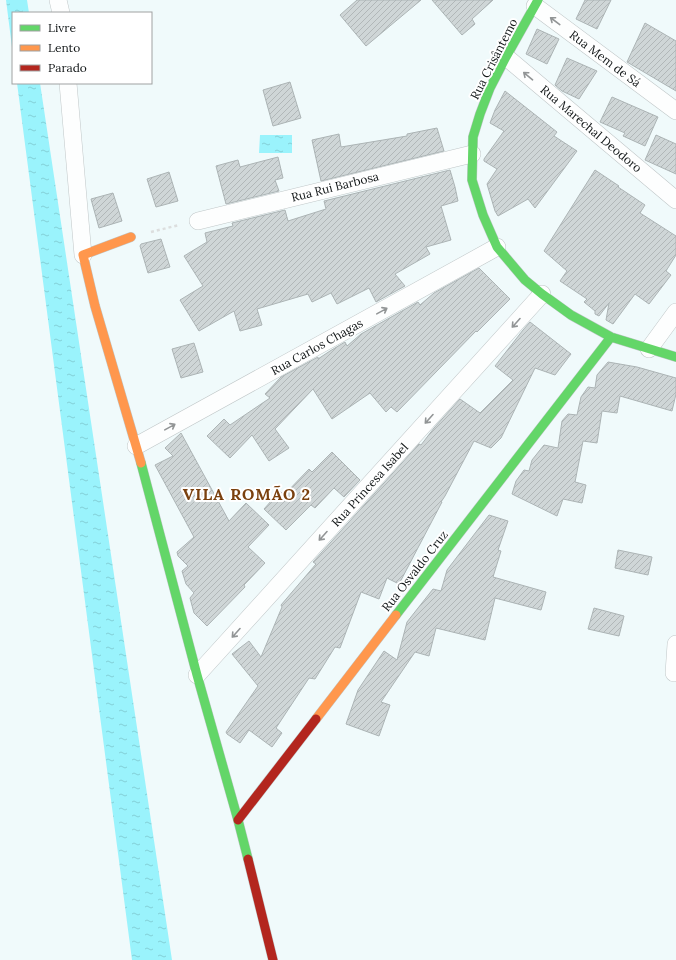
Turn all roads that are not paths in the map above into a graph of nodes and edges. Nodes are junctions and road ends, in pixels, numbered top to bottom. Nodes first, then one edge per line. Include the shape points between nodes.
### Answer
1 (58, 0) edge
2 (536, 3) edge
3 (61, 12) edge
4 (506, 57) junction
5 (68, 84) edge
6 (676, 111) edge
7 (472, 154) junction
8 (676, 200) edge
9 (198, 220) road end
10 (132, 237) road end
11 (497, 247) junction
12 (83, 255) junction
13 (542, 294) junction
14 (676, 312) edge
15 (611, 337) junction
16 (649, 349) junction
17 (676, 357) edge
18 (136, 446) junction
19 (676, 644) edge
20 (674, 673) dead end
21 (197, 675) junction
22 (238, 820) junction
23 (273, 960) edge

1 - 3 street
2 - 4 street, Rua Crisântemo
6 -> 2 street, Rua Mem de Sá
4 - 7 street, Rua Crisântemo via 480,114 473,137
8 -> 4 street, Rua Marechal Deodoro
5 - 12 street
7 - 9 street, Rua Rui Barbosa
7 - 11 street, Rua Crisântemo via 472,180
10 - 12 street
11 - 13 street, Rua Crisântemo via 525,280
18 -> 11 street, Rua Carlos Chagas
12 - 18 street via 95,306
13 - 15 street, Rua Crisântemo
13 -> 21 street, Rua Princesa Isabel
14 - 16 street
15 - 16 street, Rua Crisântemo
15 - 22 street, Rua Osvaldo Cruz
16 - 17 street, Rua Crisântemo
18 - 21 street
19 - 20 street
21 - 22 street
22 - 23 street

